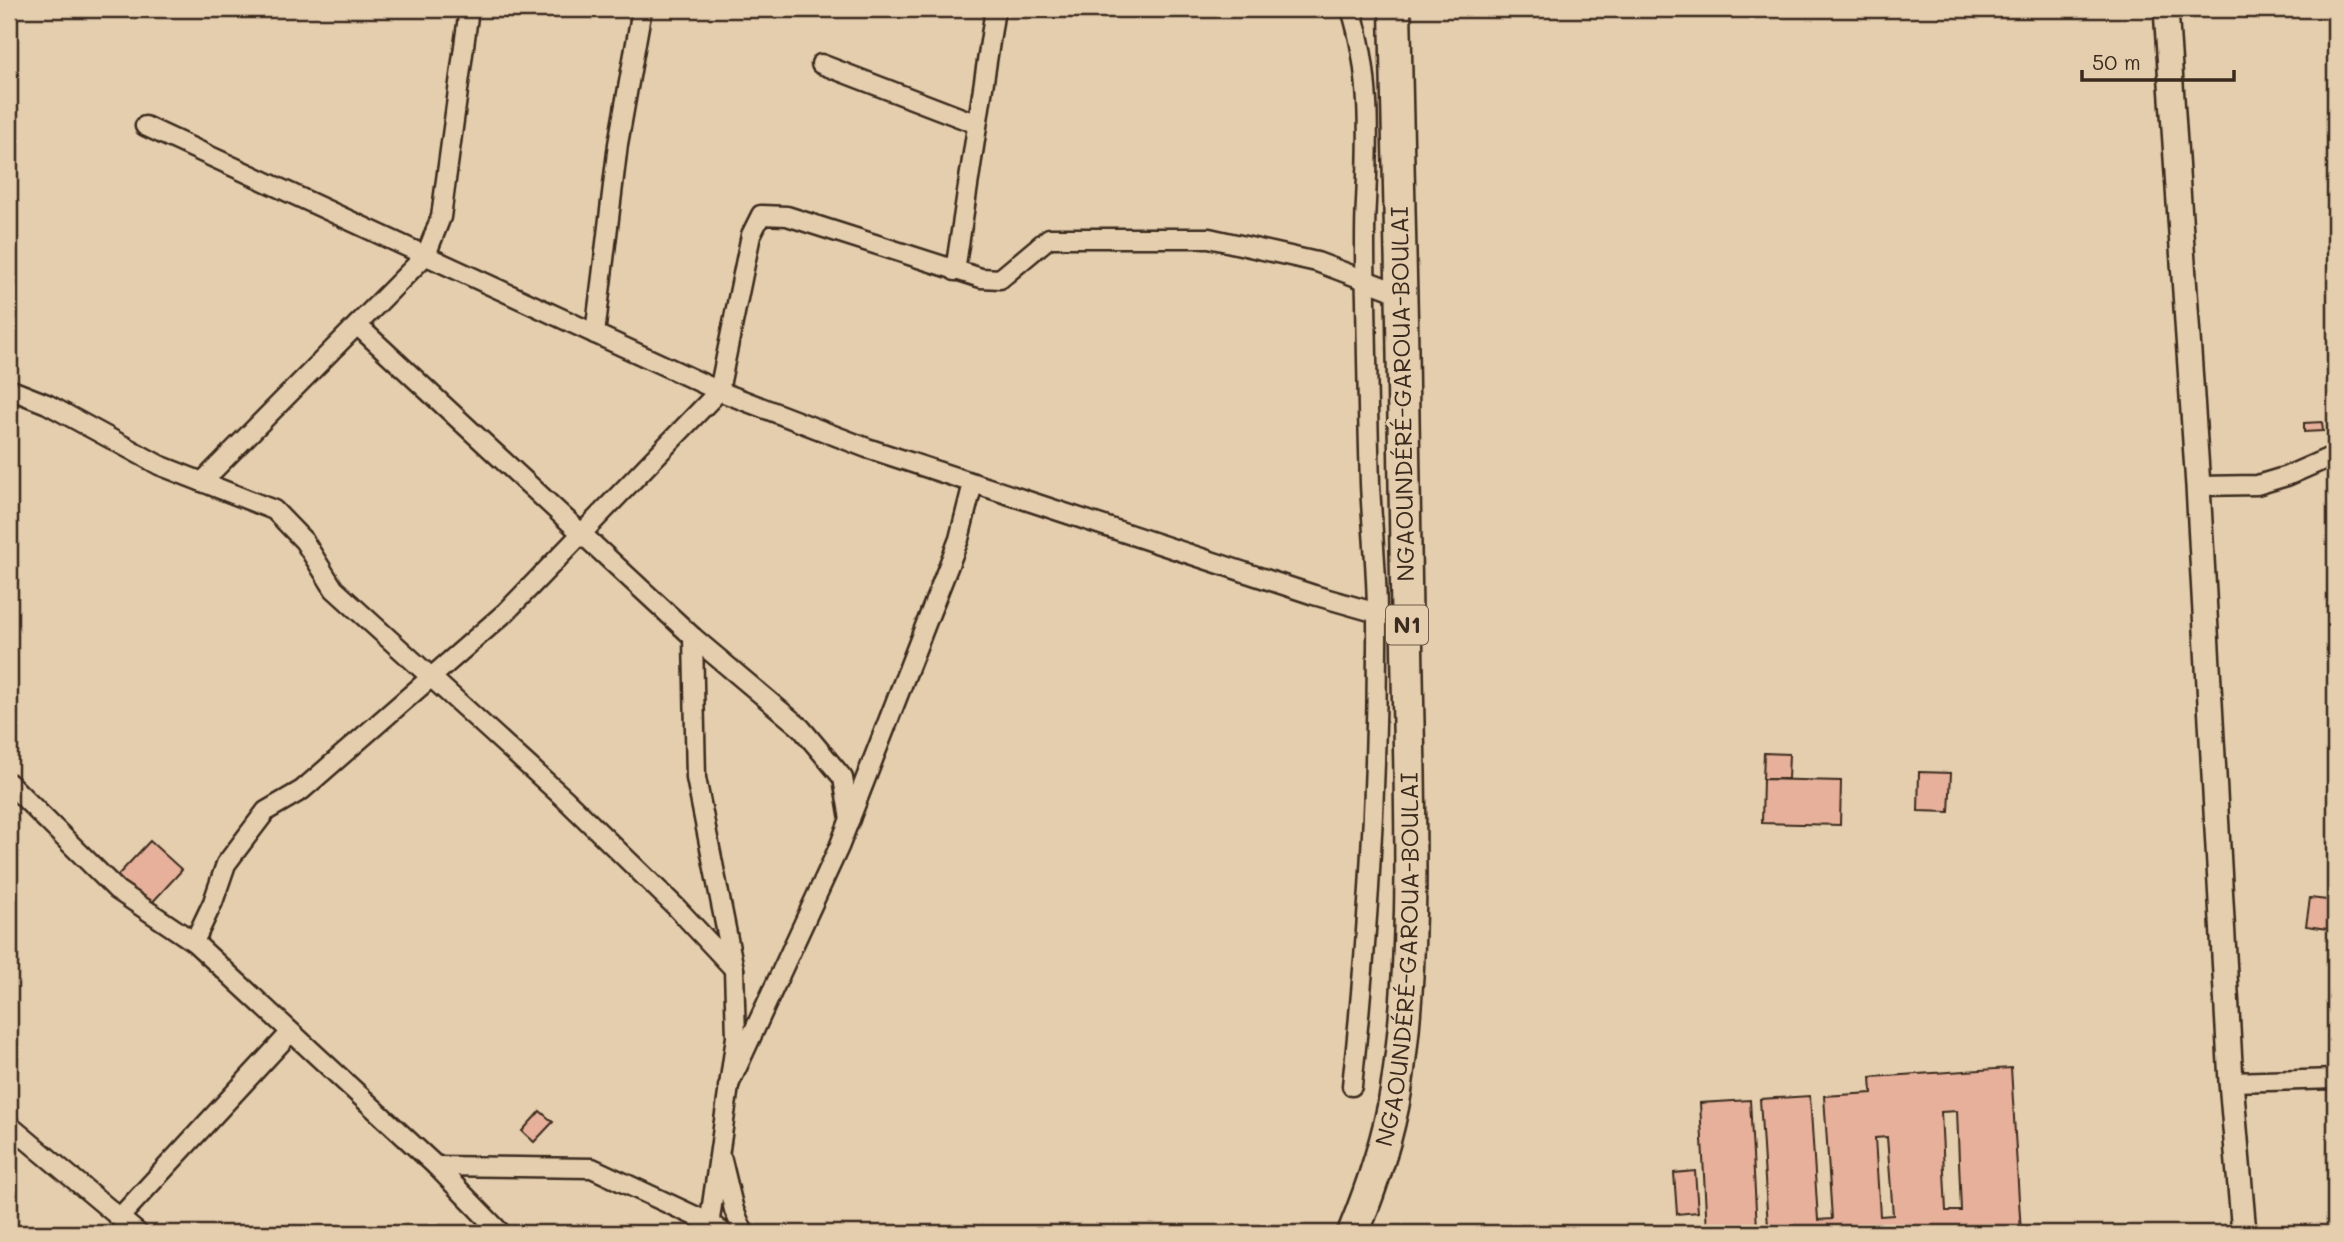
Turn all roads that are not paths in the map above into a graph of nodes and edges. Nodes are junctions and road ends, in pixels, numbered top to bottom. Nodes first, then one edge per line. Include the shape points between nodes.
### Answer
1 (469, 9) edge
2 (642, 9) edge
3 (995, 9) edge
4 (1350, 9) edge
5 (1395, 9) edge
6 (2166, 9) edge
7 (821, 64) dead end
8 (977, 124) junction
9 (145, 126) dead end
10 (426, 255) junction
11 (955, 271) junction
12 (1366, 279) junction
13 (1402, 294) junction
14 (357, 325) junction
15 (595, 334) junction
16 (9, 389) edge
17 (719, 391) junction
18 (2335, 455) edge
19 (202, 482) junction
20 (974, 483) junction
21 (2198, 486) junction
22 (1405, 488) junction
23 (1372, 516) junction
24 (581, 534) junction
25 (1377, 613) junction
26 (693, 637) junction
27 (431, 679) junction
28 (9, 783) edge
29 (850, 820) junction
30 (194, 942) junction
31 (734, 968) junction
32 (291, 1032) junction
33 (2335, 1079) edge
34 (2231, 1082) junction
35 (1352, 1086) dead end
36 (728, 1087) junction
37 (9, 1125) edge
38 (720, 1150) junction
39 (436, 1166) junction
40 (120, 1217) junction
41 (714, 1230) edge
42 (138, 1233) edge
43 (501, 1233) edge
44 (744, 1233) edge
45 (1353, 1233) edge
46 (2244, 1233) edge

1 - 10 street via 441,217
2 - 15 street via 618,144
3 - 8 street
4 - 12 street via 1366,72
5 - 13 highway, NGAOUNDÉRÉ-GAROUA-BOULAI / N1
6 - 21 street
7 - 8 street
8 - 11 street
9 - 10 street
10 - 14 street
10 - 15 street
11 - 12 street via 1000,279 1049,239 1209,238 1317,262
11 - 17 street via 787,216 761,215 751,235
12 - 13 street
12 - 23 street
13 - 22 highway, NGAOUNDÉRÉ-GAROUA-BOULAI / N1
14 - 19 street
14 - 24 street
15 - 17 street
16 - 19 street
17 - 20 street
17 - 24 street
18 - 21 street via 2257,485
19 - 27 street via 274,510 304,541 334,589
20 - 25 street
20 - 29 street via 959,539
21 - 34 street
22 - 23 street
22 - 45 highway, NGAOUNDÉRÉ-GAROUA-BOULAI / N1 via 1407,980 1395,1093 1370,1192
23 - 25 street
24 - 26 street
24 - 27 street via 507,611
25 - 35 street via 1374,829
26 - 29 street via 801,728 844,778
26 - 31 street via 696,778
27 - 30 street via 302,790 266,811 226,864
27 - 31 street via 565,799
28 - 30 street via 117,890
29 - 36 street
30 - 32 street
31 - 36 street via 736,1037
32 - 39 street
32 - 40 street
33 - 34 street
34 - 46 street
36 - 38 street
37 - 40 street
38 - 41 street
38 - 44 street
39 - 41 street via 592,1168
39 - 43 street
40 - 42 street

